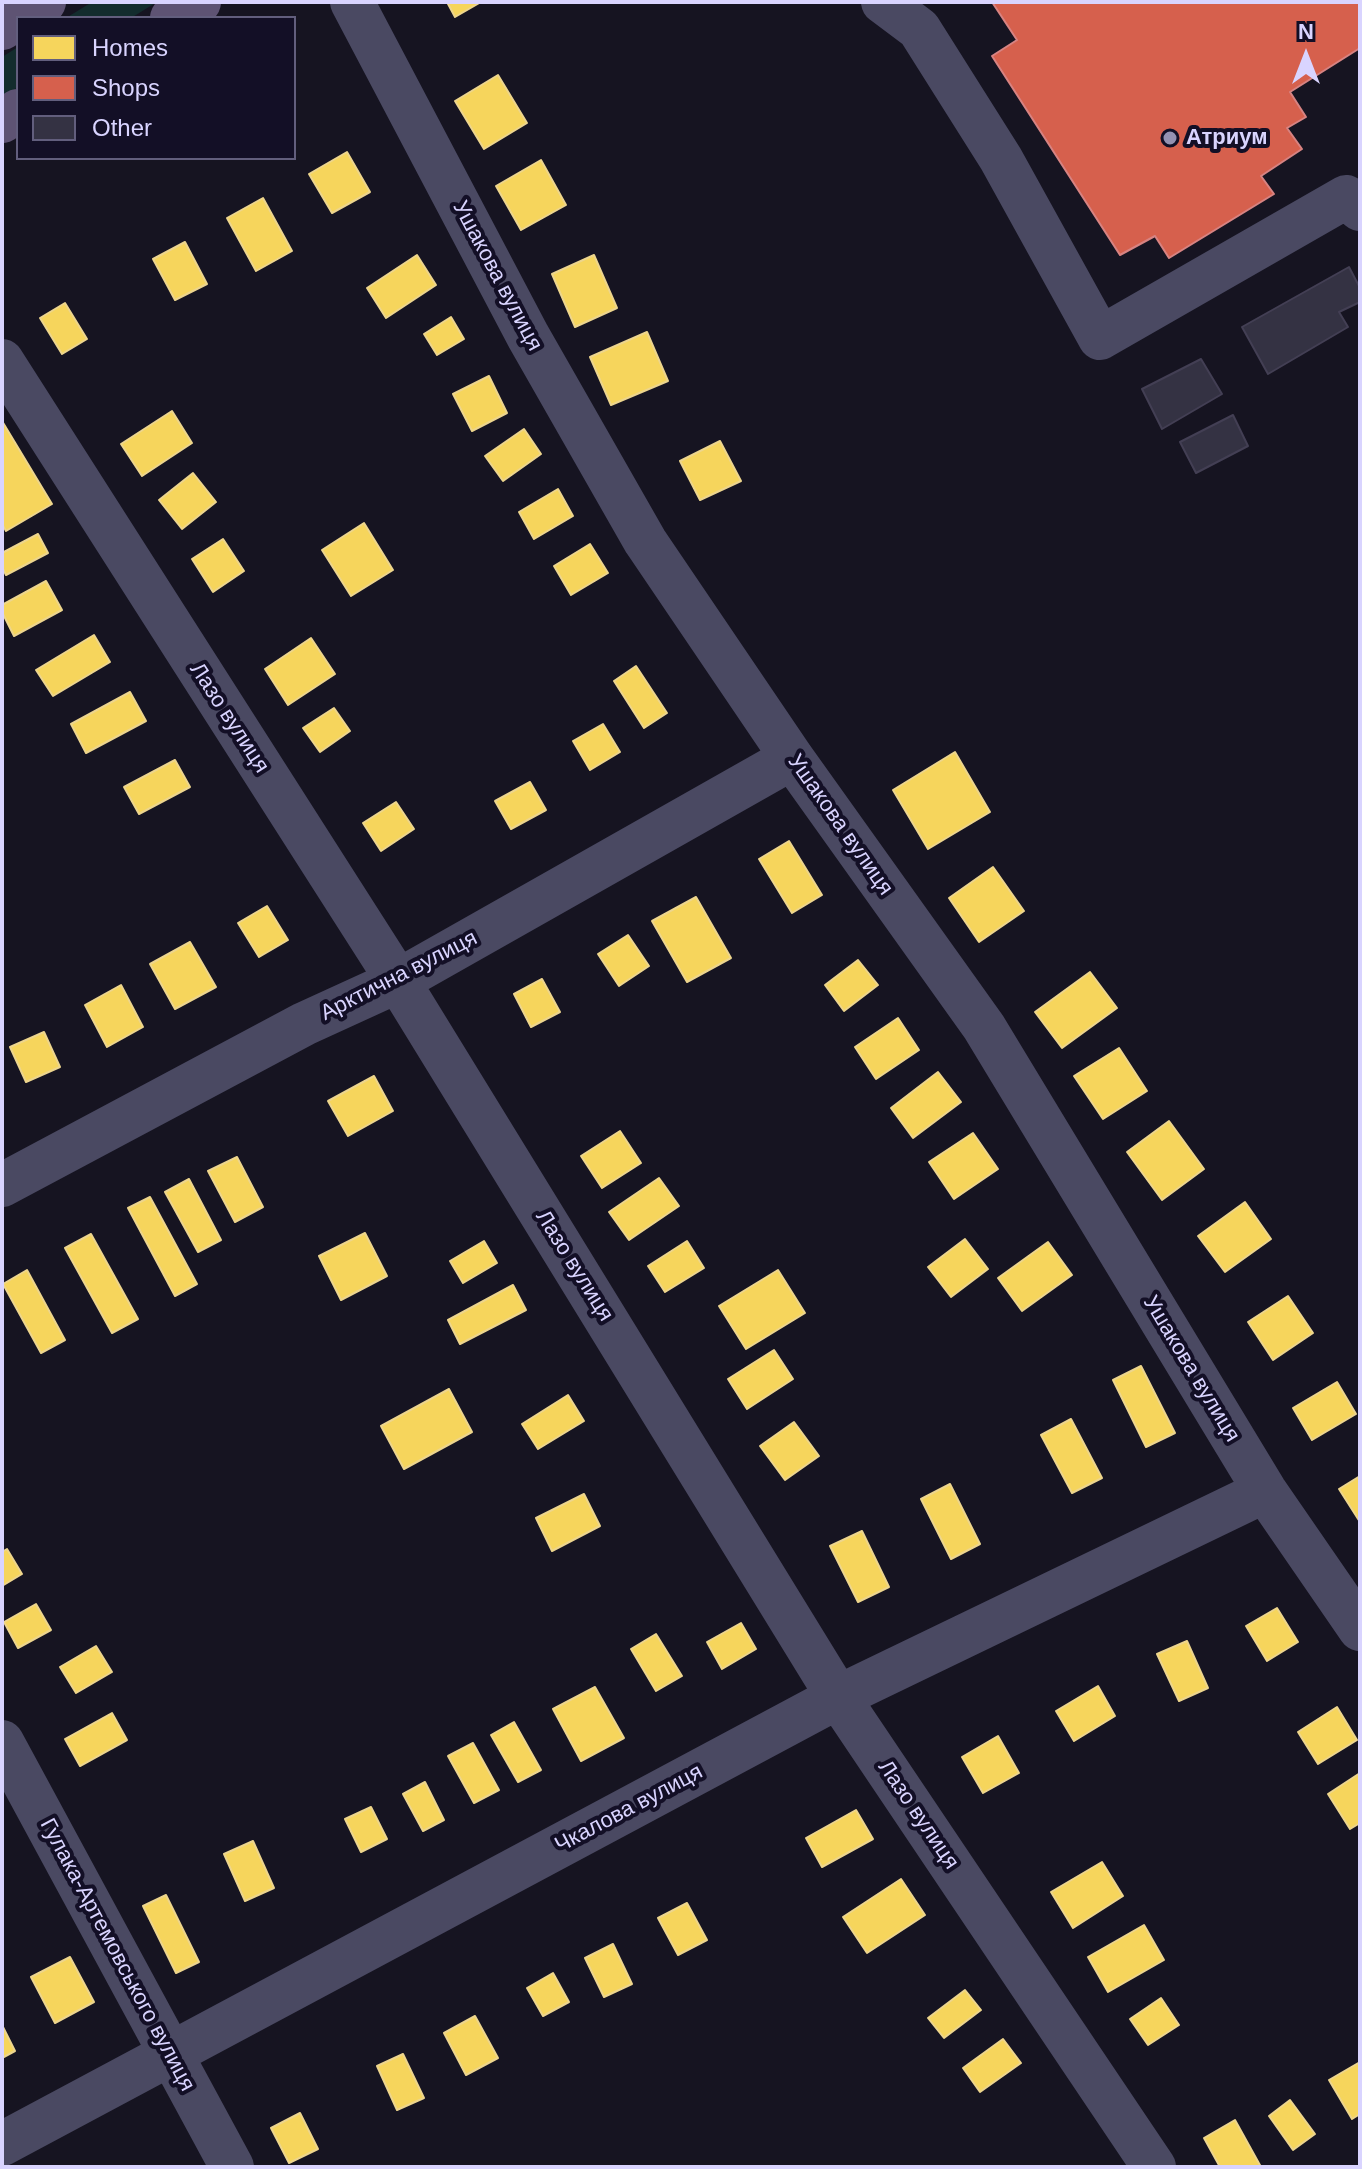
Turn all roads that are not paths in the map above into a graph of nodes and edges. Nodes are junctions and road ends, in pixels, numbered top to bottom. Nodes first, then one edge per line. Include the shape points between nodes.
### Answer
1 (44, 2) edge
2 (199, 2) edge
3 (352, 2) edge
4 (883, 2) edge
5 (21, 16) edge
6 (175, 16) edge
7 (1360, 209) edge
8 (2, 361) edge
9 (792, 758) junction
10 (398, 981) junction
11 (2, 1185) edge
12 (1265, 1491) junction
13 (1360, 1629) edge
14 (838, 1697) junction
15 (2, 1742) edge
16 (169, 2053) junction
17 (2, 2144) edge
18 (232, 2167) edge
19 (1154, 2167) edge

1 - 5 main road
2 - 6 main road
3 - 9 street, Ушакова вулиця via 528,336 645,541
4 - 7 street via 919,29 1001,159 1100,338 1346,197
8 - 10 street, Лазо вулиця
9 - 10 street, Арктична вулиця
9 - 12 street, Ушакова вулиця via 984,1027
10 - 11 street, Арктична вулиця via 304,1024
10 - 14 street, Лазо вулиця
12 - 13 street, Ушакова вулиця
12 - 14 street, Чкалова вулиця
14 - 16 street, Чкалова вулиця
14 - 19 street, Лазо вулиця
15 - 16 street, Гулака-Артемовського вулиця
16 - 17 street, Чкалова вулиця
16 - 18 street, Гулака-Артемовського вулиця

